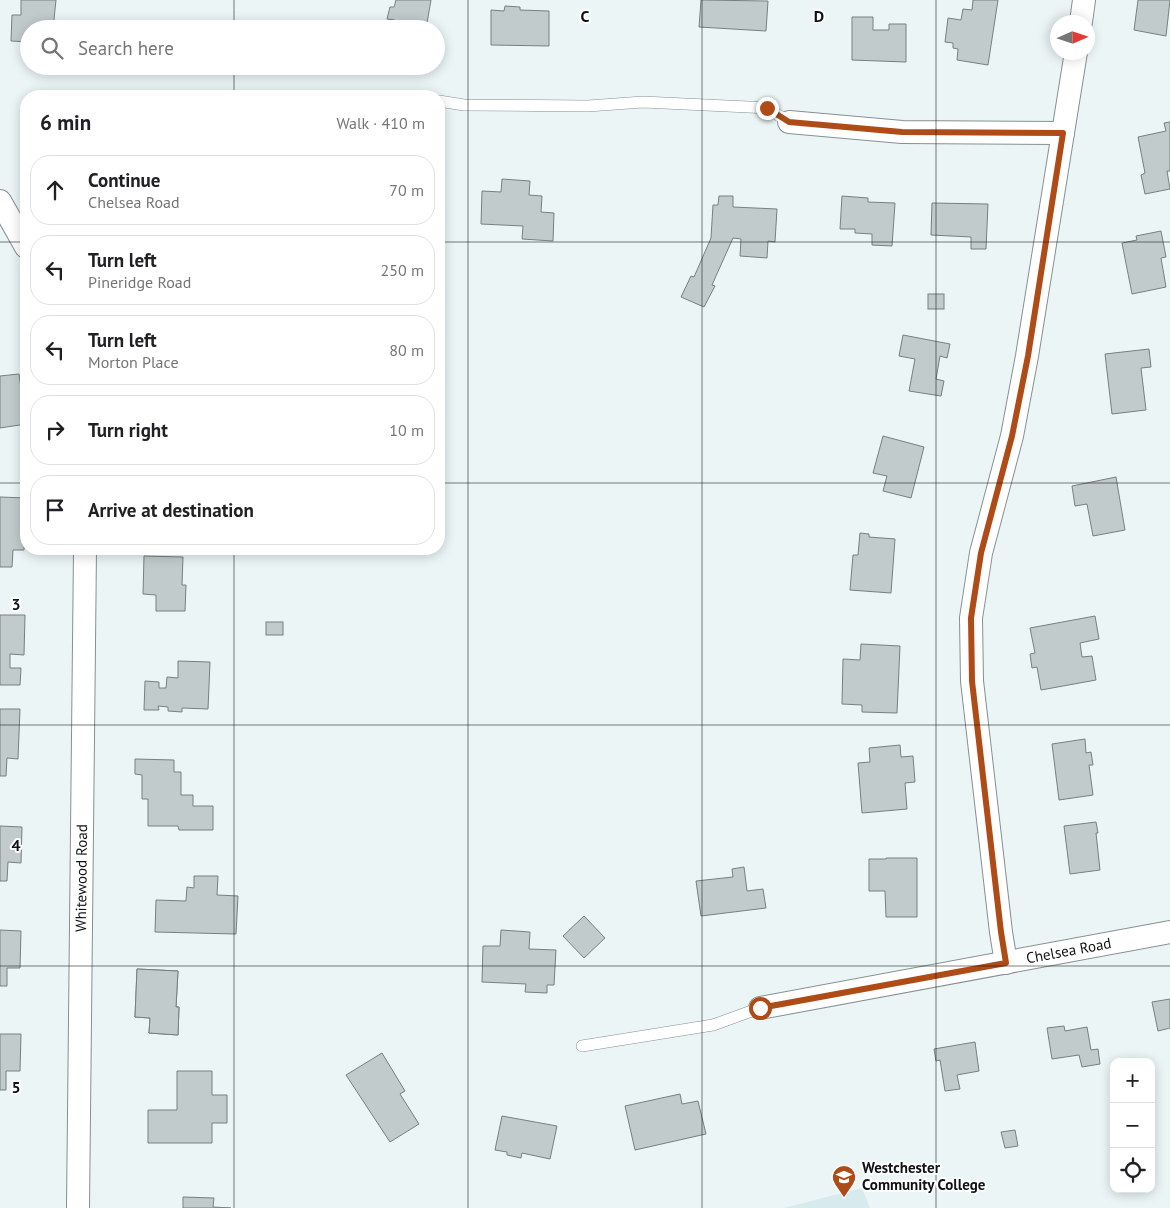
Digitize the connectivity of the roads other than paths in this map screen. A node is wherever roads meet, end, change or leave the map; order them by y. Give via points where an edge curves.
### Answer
1 (1084, 0) edge
2 (1081, 15) edge
3 (1075, 60) edge
4 (445, 102) edge
5 (789, 122) joint
6 (1063, 133) junction
7 (0, 201) edge
8 (20, 236) edge
9 (85, 555) edge
10 (1170, 932) edge
11 (1006, 963) junction
12 (760, 1008) joint
13 (582, 1046) dead end
14 (78, 1208) edge

1 - 2 street
3 - 6 street
4 - 5 lane via 464,105 588,106 643,102 767,108
5 - 6 street via 902,132
6 - 11 street via 1028,356 1012,436 981,553 971,618 972,681
7 - 8 street
9 - 14 street, Whitewood Road
10 - 11 street, Chelsea Road
11 - 12 street, Chelsea Road
12 - 13 lane via 712,1025

